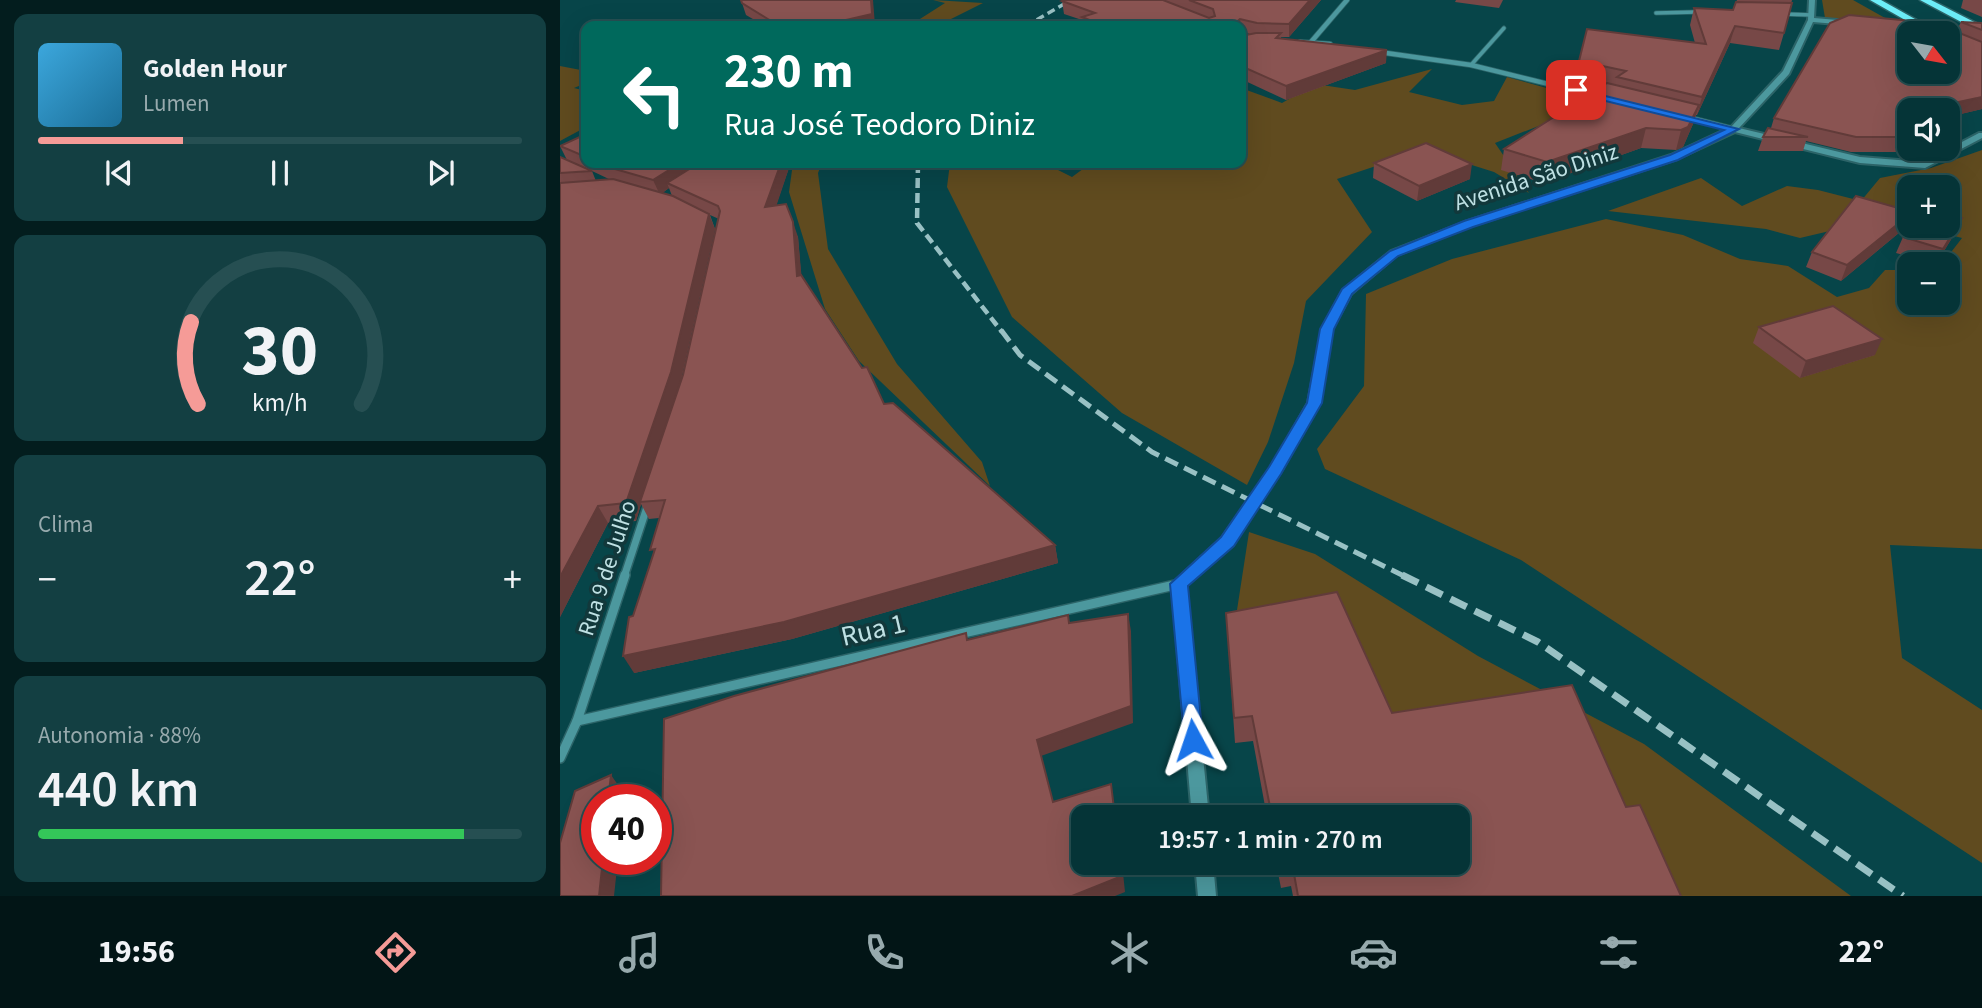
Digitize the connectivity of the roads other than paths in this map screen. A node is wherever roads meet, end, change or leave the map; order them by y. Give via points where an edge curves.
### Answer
1 (1347, 0) edge
2 (1812, 0) edge
3 (1874, 0) edge
4 (1924, 0) edge
5 (1703, 12) edge
6 (1656, 13) dead end
7 (1775, 14) edge
8 (1812, 18) junction
9 (1912, 21) edge
10 (1862, 24) edge
11 (1504, 28) dead end
12 (1982, 30) edge
13 (1297, 41) edge
14 (1311, 42) junction
15 (1338, 46) edge
16 (1378, 51) edge
17 (1471, 65) junction
18 (1602, 97) edge
19 (1681, 116) edge
20 (1734, 129) junction
21 (1982, 135) edge
22 (650, 496) edge
23 (1179, 584) junction
24 (577, 721) junction
25 (560, 758) edge
26 (1199, 805) edge
27 (1205, 875) edge
28 (1207, 896) edge

1 - 14 street
2 - 8 street, Avenida São Diniz
3 - 9 main road
4 - 12 main road
5 - 6 lane
7 - 8 lane
8 - 10 street
8 - 20 street, Avenida São Diniz via 1786,72
11 - 17 lane
13 - 14 street
14 - 15 street
16 - 17 street
17 - 18 street
19 - 20 street
20 - 21 street via 1860,160 1925,165
20 - 23 street, Avenida São Diniz via 1674,157 1394,253 1347,292 1327,329 1314,403 1276,470 1227,541
22 - 24 street, Rua 9 de Julho
23 - 24 street, Rua 1
23 - 26 street
24 - 25 street, Rua 9 de Julho
27 - 28 street

